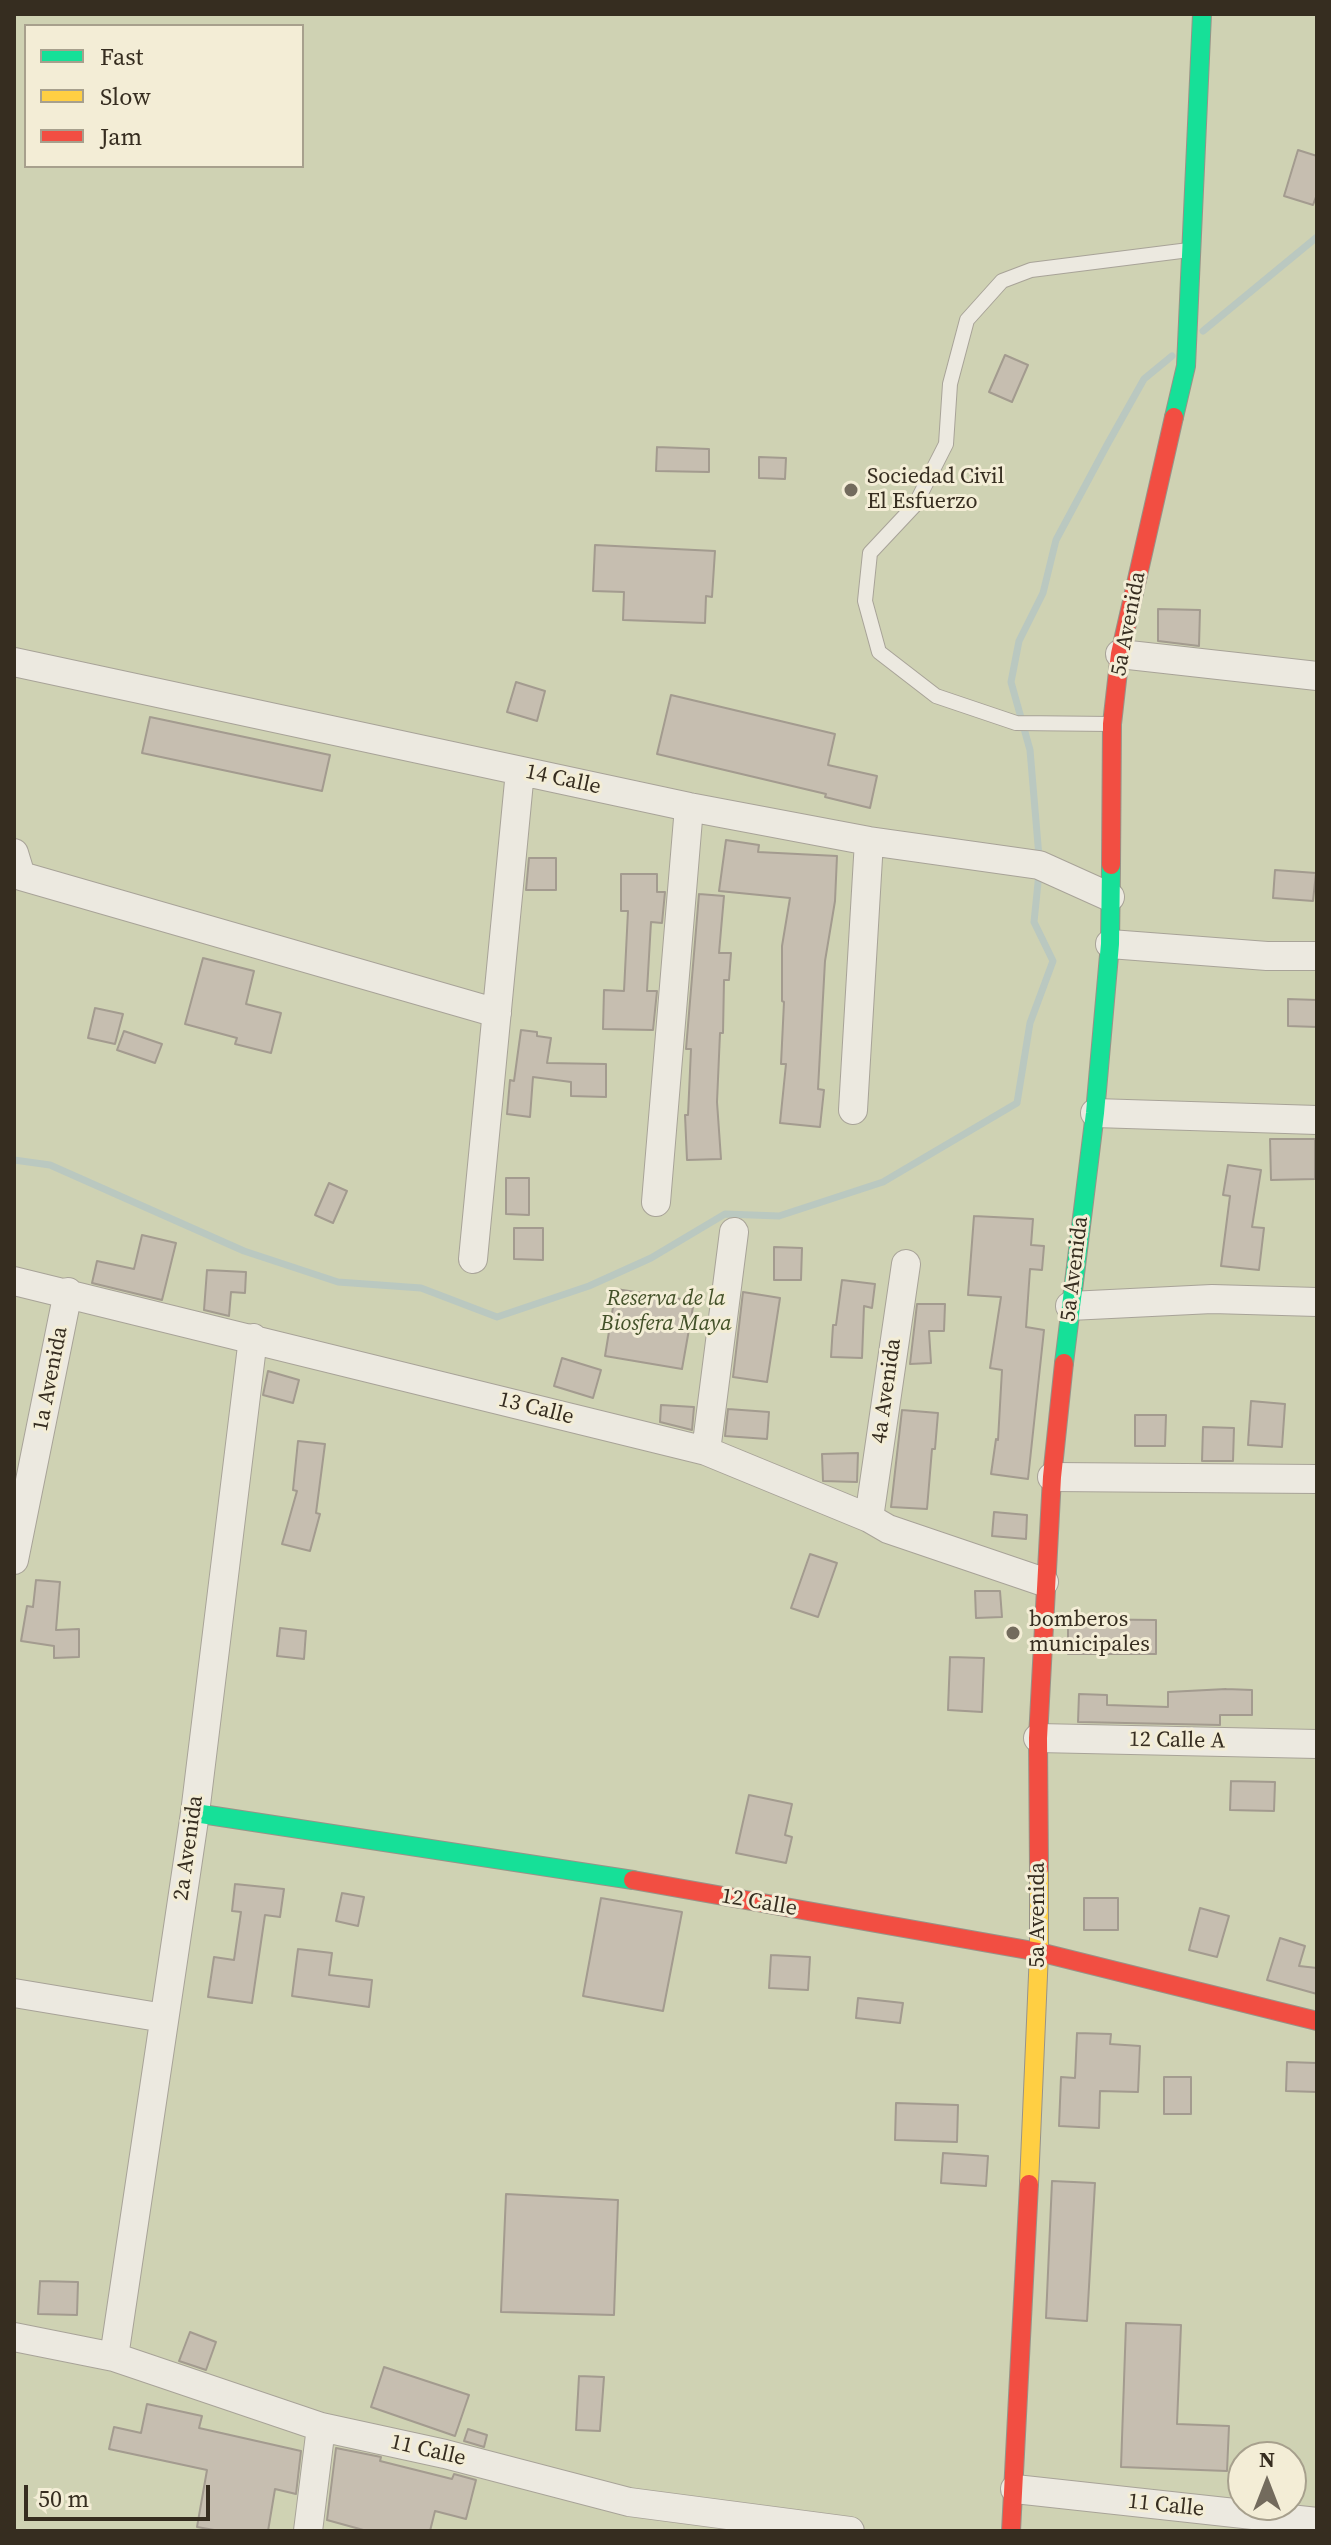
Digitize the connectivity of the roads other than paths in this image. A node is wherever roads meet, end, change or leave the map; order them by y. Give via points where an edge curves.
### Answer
1 (1202, 14) edge
2 (1193, 249) junction
3 (1120, 654) junction
4 (14, 662) edge
5 (1317, 676) edge
6 (1112, 724) junction
7 (520, 771) junction
8 (689, 807) junction
9 (869, 841) junction
10 (14, 853) edge
11 (1110, 897) junction
12 (1110, 944) junction
13 (1317, 956) edge
14 (497, 1013) junction
15 (853, 1110) dead end
16 (1095, 1113) junction
17 (1317, 1120) edge
18 (656, 1202) dead end
19 (734, 1232) dead end
20 (473, 1259) dead end
21 (906, 1264) dead end
22 (14, 1281) edge
23 (68, 1292) junction
24 (1317, 1302) edge
25 (1070, 1306) junction
26 (253, 1338) junction
27 (706, 1451) junction
28 (1052, 1477) junction
29 (1317, 1479) edge
30 (869, 1518) junction
31 (14, 1560) edge
32 (1044, 1582) junction
33 (1038, 1738) junction
34 (1317, 1744) edge
35 (195, 1813) junction
36 (1039, 1952) junction
37 (14, 1993) edge
38 (164, 2018) junction
39 (1317, 2021) edge
40 (14, 2337) edge
41 (114, 2357) junction
42 (321, 2427) junction
43 (1015, 2489) junction
44 (1317, 2522) edge
45 (308, 2531) edge
46 (850, 2531) edge
47 (1011, 2531) edge

1 - 2 street, 5a Avenida
2 - 3 street, 5a Avenida via 1186,366
2 - 6 lane via 1031,270 1002,281 967,320 950,384 946,444 915,505 870,553 865,601 879,652 936,696 1016,723
3 - 5 street
3 - 6 street, 5a Avenida
4 - 7 street, 14 Calle
6 - 11 street, 5a Avenida
7 - 8 street, 14 Calle
7 - 14 street
8 - 9 street, 14 Calle
8 - 18 street
9 - 11 street, 14 Calle via 1039,865
9 - 15 street
10 - 14 street via 21,876
11 - 12 street, 5a Avenida
12 - 13 street
12 - 16 street, 5a Avenida
14 - 20 street
16 - 17 street
16 - 25 street, 5a Avenida
19 - 27 street
21 - 30 street, 4a Avenida
22 - 23 street, 13 Calle
23 - 26 street, 13 Calle
23 - 31 street, 1a Avenida
24 - 25 street via 1212,1299
25 - 28 street, 5a Avenida
26 - 27 street, 13 Calle
26 - 35 street, 2a Avenida
27 - 30 street, 13 Calle
28 - 29 street
28 - 32 street, 5a Avenida
30 - 32 street, 13 Calle
32 - 33 street, 5a Avenida
33 - 34 street, 12 Calle A
33 - 36 street, 5a Avenida
35 - 36 street, 12 Calle via 620,1878
35 - 38 street, 2a Avenida
36 - 39 street, 12 Calle
36 - 43 street, 5a Avenida
37 - 38 street
38 - 41 street, 2a Avenida
40 - 41 street, 11 Calle
41 - 42 street, 11 Calle
42 - 45 street
42 - 46 street, 11 Calle via 629,2502
43 - 44 street, 11 Calle
43 - 47 street, 5a Avenida

